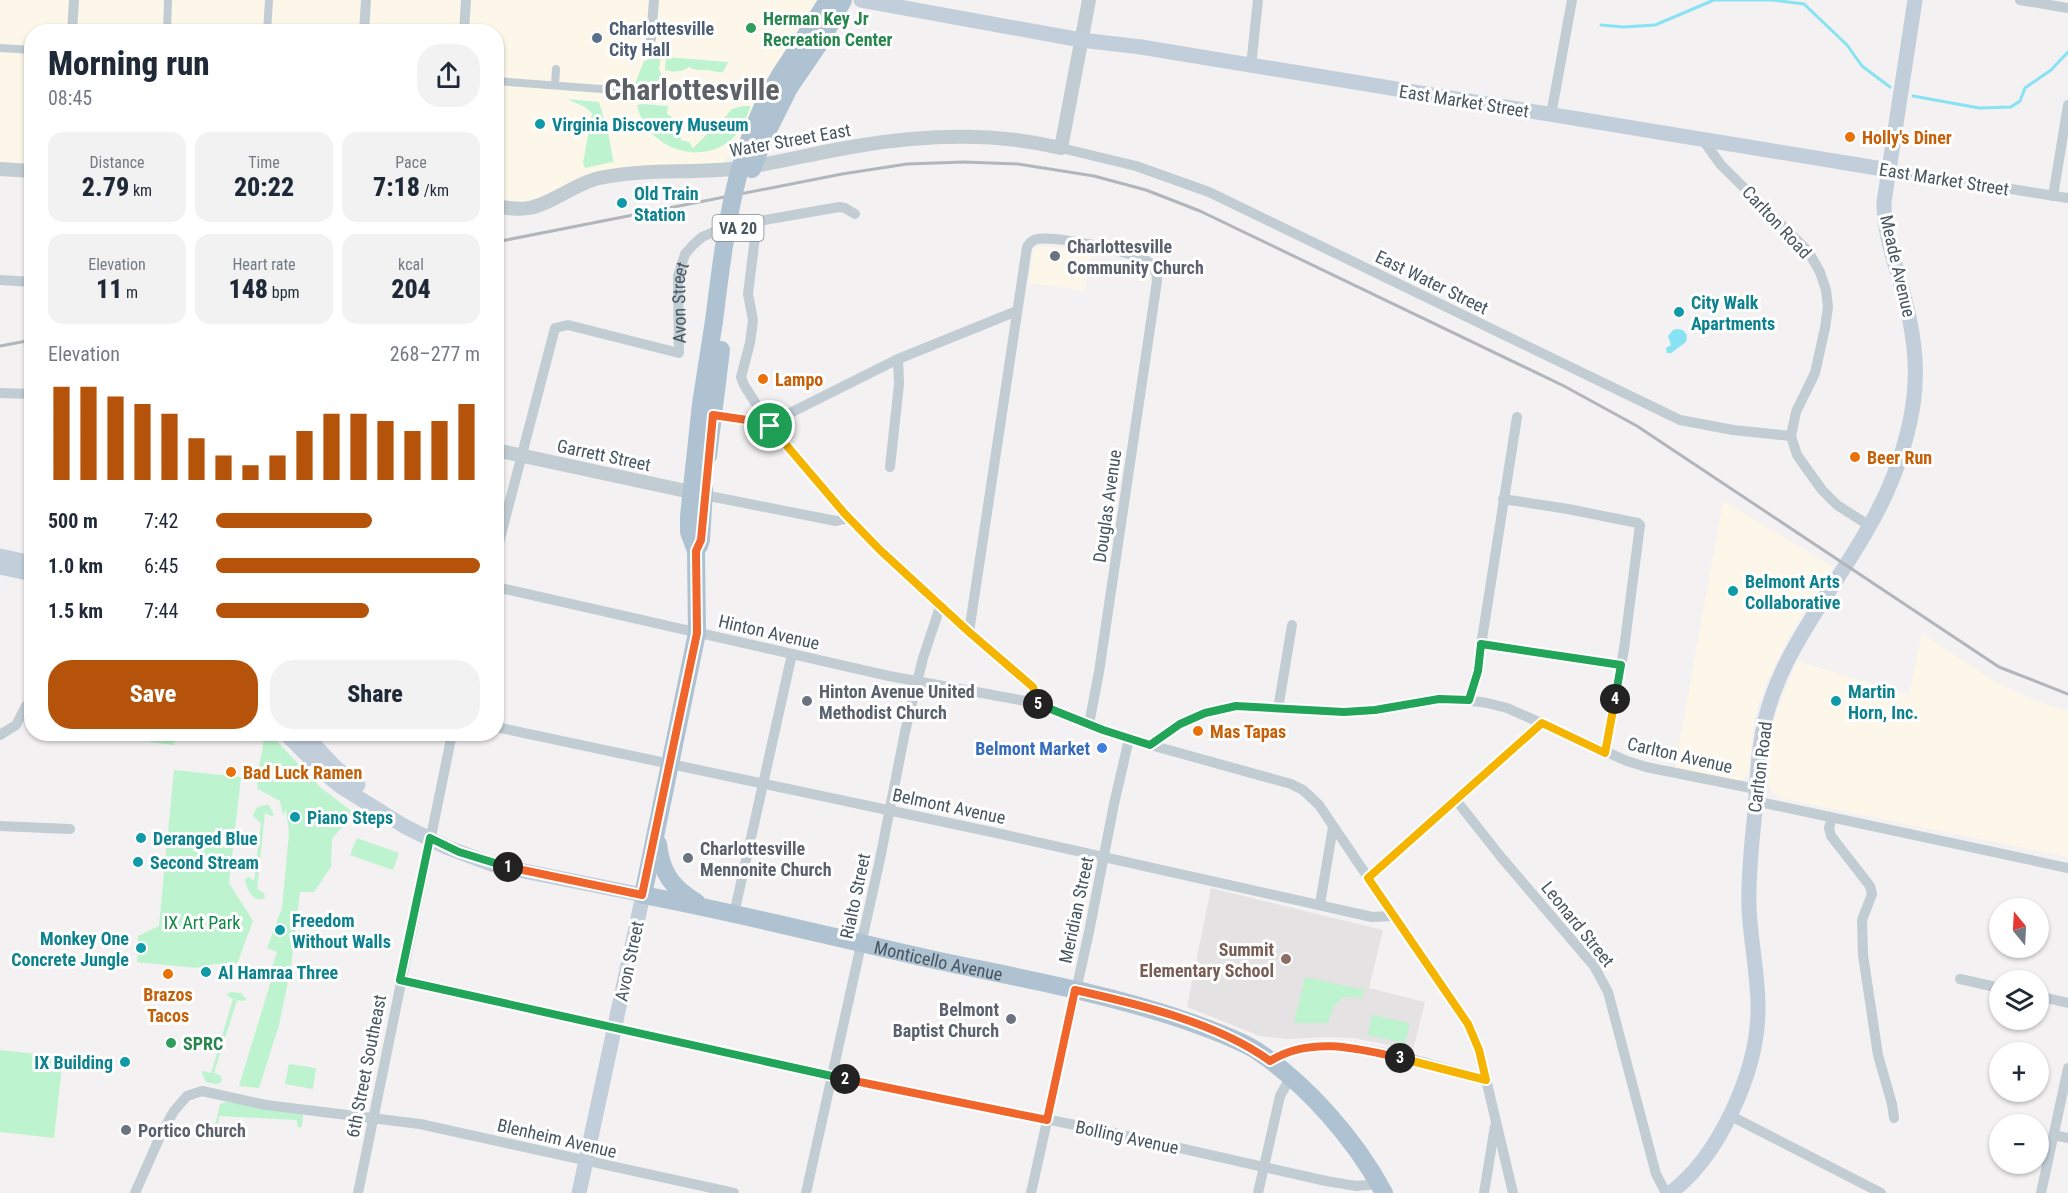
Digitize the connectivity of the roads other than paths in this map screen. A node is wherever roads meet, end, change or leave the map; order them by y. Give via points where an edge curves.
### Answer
1 (74, 0) edge
2 (168, 0) edge
3 (269, 0) edge
4 (366, 0) edge
5 (466, 0) edge
6 (654, 0) edge
7 (828, 0) edge
8 (843, 0) edge
9 (861, 0) edge
10 (1089, 0) edge
11 (1258, 0) edge
12 (1572, 0) edge
13 (1915, 0) edge
14 (2020, 0) edge
15 (2068, 8) edge
16 (72, 24) edge
17 (166, 24) edge
18 (268, 24) edge
19 (364, 24) edge
20 (464, 24) edge
21 (651, 39) dead end
22 (1081, 40) junction
23 (0, 48) edge
24 (24, 50) edge
25 (801, 57) junction
26 (1251, 66) junction
27 (556, 69) dead end
28 (504, 82) edge
29 (555, 85) junction
30 (628, 91) dead end
31 (2068, 105) edge
32 (1551, 115) junction
33 (1703, 140) junction
34 (1061, 148) junction
35 (0, 169) edge
36 (24, 170) edge
37 (1889, 170) junction
38 (2053, 196) junction
39 (2068, 198) edge
40 (504, 206) edge
41 (855, 214) dead end
42 (757, 221) junction
43 (0, 280) edge
44 (24, 282) edge
45 (1017, 312) junction
46 (898, 359) junction
47 (0, 393) edge
48 (24, 394) edge
49 (706, 414) junction
50 (1517, 417) dead end
51 (770, 426) junction
52 (1791, 436) junction
53 (504, 452) edge
54 (522, 456) junction
55 (890, 466) dead end
56 (698, 494) junction
57 (1503, 499) junction
58 (849, 518) junction
59 (504, 524) edge
60 (1870, 526) junction
61 (0, 556) edge
62 (24, 561) edge
63 (0, 567) edge
64 (24, 572) edge
65 (504, 589) edge
66 (940, 607) junction
67 (1292, 625) dead end
68 (969, 632) junction
69 (697, 633) junction
70 (1481, 644) junction
71 (792, 654) junction
72 (1621, 665) junction
73 (917, 681) junction
74 (1469, 700) junction
75 (1036, 703) junction
76 (1278, 709) junction
77 (24, 710) edge
78 (1542, 723) junction
79 (1089, 724) junction
80 (504, 729) edge
81 (0, 735) edge
82 (1129, 739) junction
83 (293, 741) edge
84 (311, 741) edge
85 (451, 741) edge
86 (1150, 745) junction
87 (1605, 753) junction
88 (670, 765) junction
89 (763, 784) junction
90 (1756, 795) junction
91 (1456, 800) junction
92 (889, 811) junction
93 (1832, 818) junction
94 (0, 825) edge
95 (1333, 827) junction
96 (657, 828) junction
97 (70, 830) dead end
98 (430, 838) junction
99 (1104, 857) junction
100 (2068, 868) edge
101 (1368, 878) junction
102 (642, 895) junction
103 (1320, 904) junction
104 (703, 906) junction
105 (734, 914) junction
106 (1394, 916) junction
107 (861, 944) junction
108 (1960, 979) dead end
109 (400, 980) junction
110 (1989, 986) edge
111 (1075, 990) junction
112 (2049, 999) edge
113 (2068, 1003) edge
114 (615, 1029) junction
115 (1270, 1061) junction
116 (2068, 1068) edge
117 (832, 1076) junction
118 (1290, 1078) junction
119 (1486, 1080) junction
120 (1729, 1115) junction
121 (372, 1117) junction
122 (1894, 1118) dead end
123 (1496, 1119) junction
124 (1047, 1120) junction
125 (2054, 1135) junction
126 (2068, 1138) edge
127 (586, 1161) junction
128 (1264, 1166) junction
129 (1381, 1189) edge
130 (135, 1193) edge
131 (358, 1193) edge
132 (579, 1193) edge
133 (734, 1193) edge
134 (806, 1193) edge
135 (1031, 1193) edge
136 (1258, 1193) edge
137 (1396, 1193) edge
138 (1484, 1193) edge
139 (1513, 1193) edge
140 (1668, 1193) edge
141 (1881, 1193) edge
142 (2041, 1193) edge

1 - 16 street
2 - 17 street
3 - 18 street
4 - 19 street
5 - 20 street
6 - 21 street
7 - 25 main road, VA 20
8 - 25 main road, VA 20 via 821,41
9 - 22 main road, East Market Street
10 - 22 street
11 - 26 street
12 - 32 street
13 - 37 main road, Meade Avenue
14 - 15 street
22 - 26 main road, East Market Street
22 - 34 street
23 - 24 street
25 - 49 main road, Avon Street / VA 20, bridge via 746,185 719,321
26 - 32 main road, East Market Street
27 - 29 street
28 - 29 street
29 - 30 street
31 - 38 street
32 - 33 main road, East Market Street
33 - 37 main road, East Market Street
33 - 52 street, Carlton Road via 1721,165 1808,251 1826,291 1827,317 1815,374 1796,412
34 - 40 street, Water Street East via 983,138 883,142 743,168 662,170 600,178 530,208
34 - 52 street, East Water Street via 1136,166 1209,192 1680,420
35 - 36 street
37 - 38 street, East Market Street
37 - 60 main road, Meade Avenue via 1884,215 1911,320 1916,364 1906,437
38 - 39 street, East Market Street
41 - 42 street, Avon Street via 839,207
42 - 51 street via 748,294 753,320 741,377
42 - 54 street, Avon Street via 713,231 684,254 677,286 679,353 568,325 555,328
43 - 44 street
45 - 46 street
45 - 68 street
45 - 79 street, Douglas Avenue via 1028,247 1039,239 1093,245 1146,260 1156,272
46 - 51 street
46 - 55 street via 899,394
47 - 48 street
49 - 51 street
49 - 56 main road, Avon Street / VA 20
50 - 57 street
51 - 58 street
52 - 60 street via 1797,455 1822,490
53 - 54 street, Garrett Street
54 - 56 street, Garrett Street
54 - 59 street
56 - 58 street via 836,521
56 - 69 main road, Avon Street / VA 20 via 701,540 696,551
57 - 70 street
57 - 72 street via 1640,525
58 - 66 street
60 - 90 main road, Carlton Road via 1812,615 1779,680 1764,722
61 - 62 main road
63 - 64 main road
65 - 69 street, Hinton Avenue
66 - 68 street
66 - 73 street, Rialto Street
67 - 76 street
68 - 75 street via 1033,687
69 - 71 street, Hinton Avenue
69 - 88 main road, Avon Street / VA 20
70 - 72 street
70 - 74 street
71 - 73 street, Hinton Avenue
71 - 89 street
72 - 87 street
73 - 75 street, Hinton Avenue
73 - 92 street, Rialto Street
74 - 76 street, Carlton Avenue via 1430,700 1344,712
74 - 78 street, Carlton Avenue via 1507,708
75 - 79 street, Hinton Avenue
76 - 86 street, Carlton Avenue via 1220,709 1180,724
77 - 81 street via 16,725
78 - 87 street, Carlton Avenue
78 - 91 street
79 - 82 street, Hinton Avenue
80 - 88 street, Belmont Avenue
82 - 86 street, Hinton Avenue
82 - 99 street, Meridian Street
83 - 98 main road, Monticello Avenue via 343,788
84 - 98 main road, Monticello Avenue via 346,777 410,819
85 - 98 street, 6th Street Southeast
86 - 95 street, Hinton Avenue via 1291,784 1311,797
87 - 90 street, Carlton Avenue
88 - 89 street, Belmont Avenue
88 - 96 main road, Avon Street / VA 20
89 - 92 street, Belmont Avenue
89 - 105 street
90 - 93 street, Carlton Avenue
90 - 120 main road, Carlton Road via 1749,895 1757,990 1756,1035 1748,1072
91 - 101 street
91 - 140 street, Leonard Street via 1602,978 1617,1021 1656,1174
92 - 99 street, Belmont Avenue
92 - 107 street, Rialto Street
93 - 100 street, Carlton Avenue
93 - 122 street via 1831,836 1872,894 1862,920 1863,955 1878,1055
94 - 97 street
95 - 101 street, Hinton Avenue
95 - 103 street
96 - 102 main road, Avon Street / VA 20
96 - 104 main road, VA 20 via 659,857 668,880
98 - 102 main road, Monticello Avenue via 494,865
98 - 109 street, 6th Street Southeast
99 - 103 street, Belmont Avenue
99 - 111 street, Meridian Street
101 - 106 street, Hinton Avenue
102 - 104 main road, Monticello Avenue / VA 20
102 - 114 main road, Avon Street
103 - 106 street, Belmont Avenue via 1372,917
104 - 105 main road, Monticello Avenue / VA 20
105 - 107 main road, Monticello Avenue / VA 20
106 - 119 street, Hinton Avenue via 1468,1024
107 - 111 main road, Monticello Avenue / VA 20
107 - 117 street, Rialto Street
108 - 110 street
109 - 114 street, Bolling Avenue
109 - 121 street, 6th Street Southeast
111 - 115 main road, Monticello Avenue / VA 20 via 1212,1030
111 - 124 street, Meridian Street
112 - 113 street
114 - 117 street, Bolling Avenue
114 - 127 main road, Avon Street
115 - 118 main road, Monticello Avenue / VA 20
115 - 119 street via 1292,1050 1339,1046
116 - 125 street
117 - 124 street, Bolling Avenue
117 - 134 street, Rialto Street
118 - 128 street via 1280,1096
118 - 129 main road, Monticello Avenue / VA 20 via 1350,1141
119 - 123 street, Hinton Avenue
120 - 140 main road, Carlton Road via 1704,1159
120 - 141 street
121 - 127 street, Blenheim Avenue
121 - 130 street, Blenheim Avenue via 266,1105 210,1091 192,1093 182,1100 162,1132
121 - 131 street, 6th Street Southeast
123 - 138 street
123 - 139 street, Hinton Avenue
124 - 128 street, Bolling Avenue
124 - 135 street, Meridian Street
125 - 126 street
125 - 142 street
127 - 132 main road, Avon Street
127 - 133 street, Blenheim Avenue
128 - 129 street, Bolling Avenue
128 - 136 street
129 - 137 main road, Bolling Avenue

